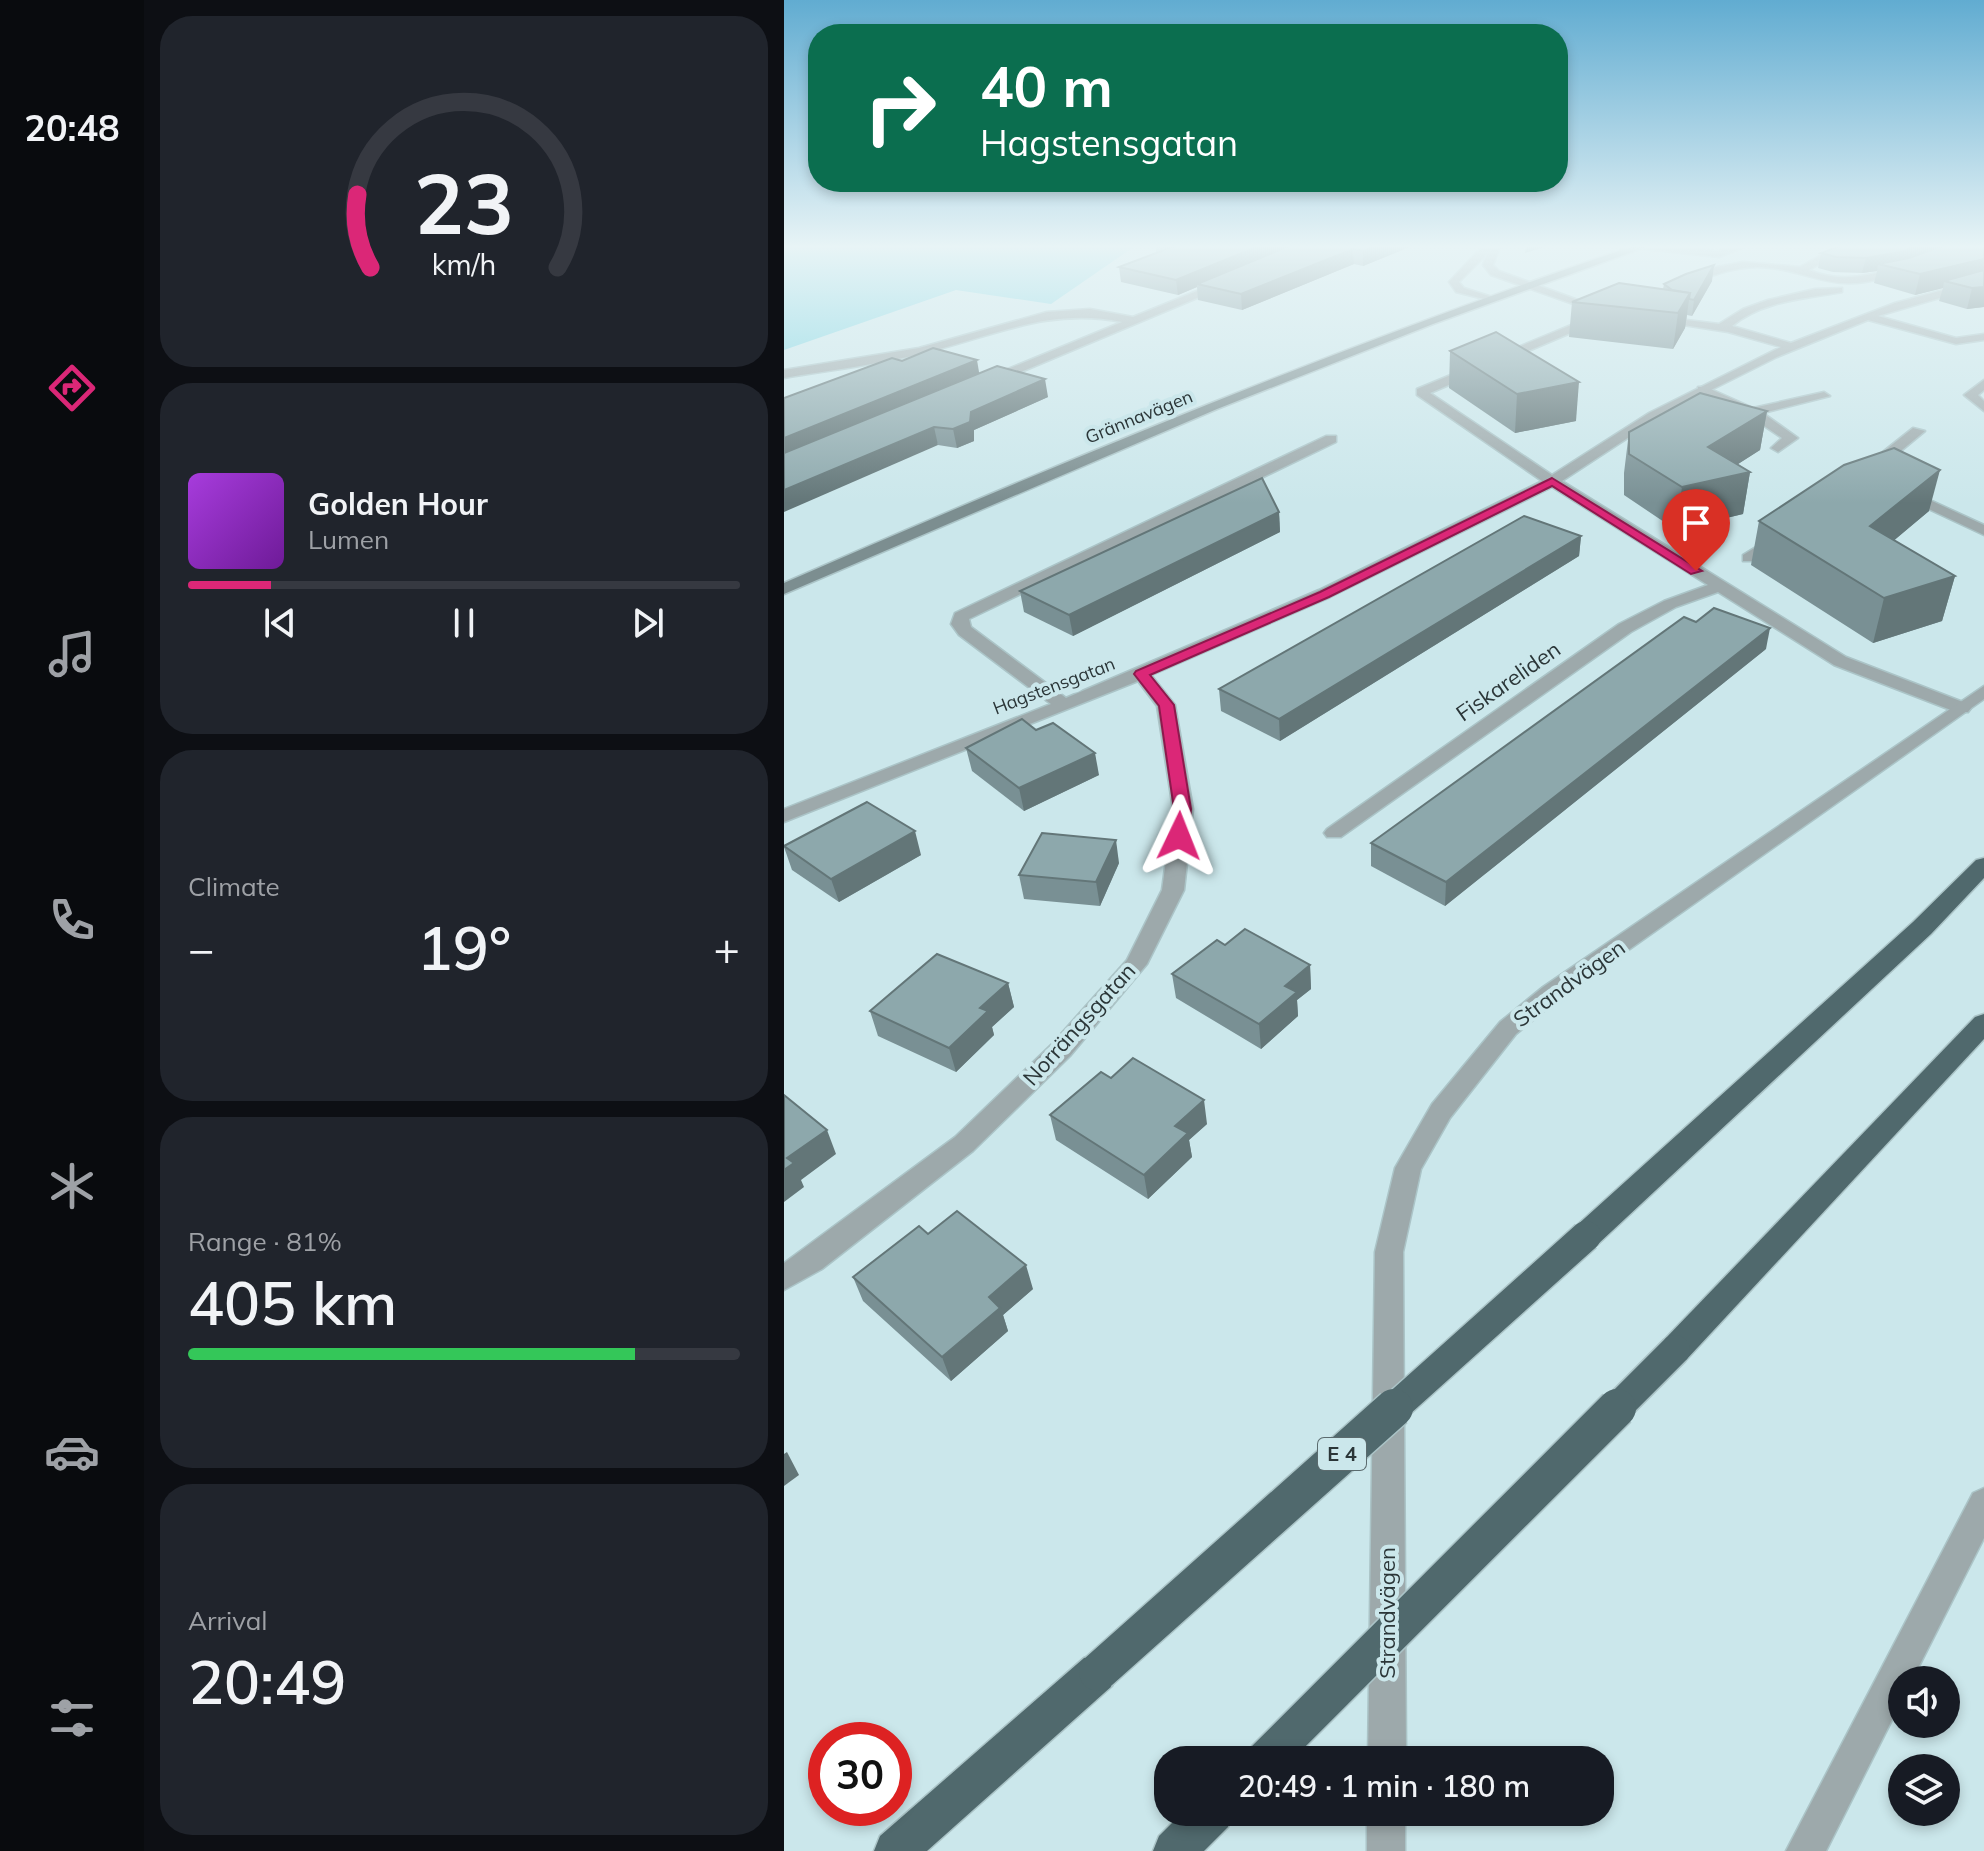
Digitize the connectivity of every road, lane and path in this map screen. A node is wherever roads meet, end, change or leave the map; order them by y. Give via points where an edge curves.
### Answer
1 (992, 330) edge
2 (1112, 330) edge
3 (1407, 330) edge
4 (1562, 330) edge
5 (1734, 330) edge
6 (1833, 330) edge
7 (1918, 330) edge
8 (1984, 337) edge
9 (1794, 347) junction
10 (784, 374) edge
11 (1984, 384) edge
12 (974, 388) edge
13 (1702, 390) junction
14 (1824, 396) dead end
15 (1984, 407) edge
16 (1752, 412) junction
17 (1918, 431) dead end
18 (1331, 439) dead end
19 (1778, 448) dead end
20 (1552, 481) junction
21 (1794, 526) edge
22 (1984, 531) edge
23 (1748, 558) dead end
24 (1720, 586) junction
25 (784, 589) edge
26 (1141, 674) junction
27 (1984, 691) edge
28 (1063, 704) junction
29 (1962, 708) junction
30 (784, 816) edge
31 (1334, 833) dead end
32 (1984, 865) edge
33 (1984, 1023) edge
34 (784, 1278) edge
35 (1984, 1504) edge
36 (1279, 1746) edge
37 (1387, 1746) edge
38 (1386, 1826) edge
39 (895, 1851) edge
40 (1386, 1851) edge
41 (1805, 1851) edge

1 - 10 street via 908,354
2 - 12 street
3 - 25 main road, Grännavägen via 991,497
4 - 20 street via 1421,392
5 - 9 street
6 - 9 street, Hagstensgatan
7 - 8 street via 1956,341
9 - 13 street, Hagstensgatan
11 - 15 street via 1970,395
13 - 16 street
13 - 20 street, Hagstensgatan
14 - 16 street
16 - 19 street via 1791,438
17 - 22 street via 1867,472
18 - 28 street via 961,616 965,631
20 - 24 street
20 - 26 street, Hagstensgatan via 1324,595
21 - 23 street
24 - 29 street via 1840,661
24 - 31 street, Fiskareliden via 1625,628
26 - 28 street, Hagstensgatan
26 - 34 street, Norrängsgatan via 1166,705 1183,809 1173,890 1136,964 1061,1050 964,1144
27 - 29 street, Strandvägen
28 - 30 street, Hagstensgatan
29 - 37 street, Strandvägen via 1508,1028 1441,1111 1408,1168 1389,1252
32 - 39 highway, E 4, bridge via 1586,1236
33 - 36 highway, bridge via 1675,1350
35 - 41 street
38 - 40 street

